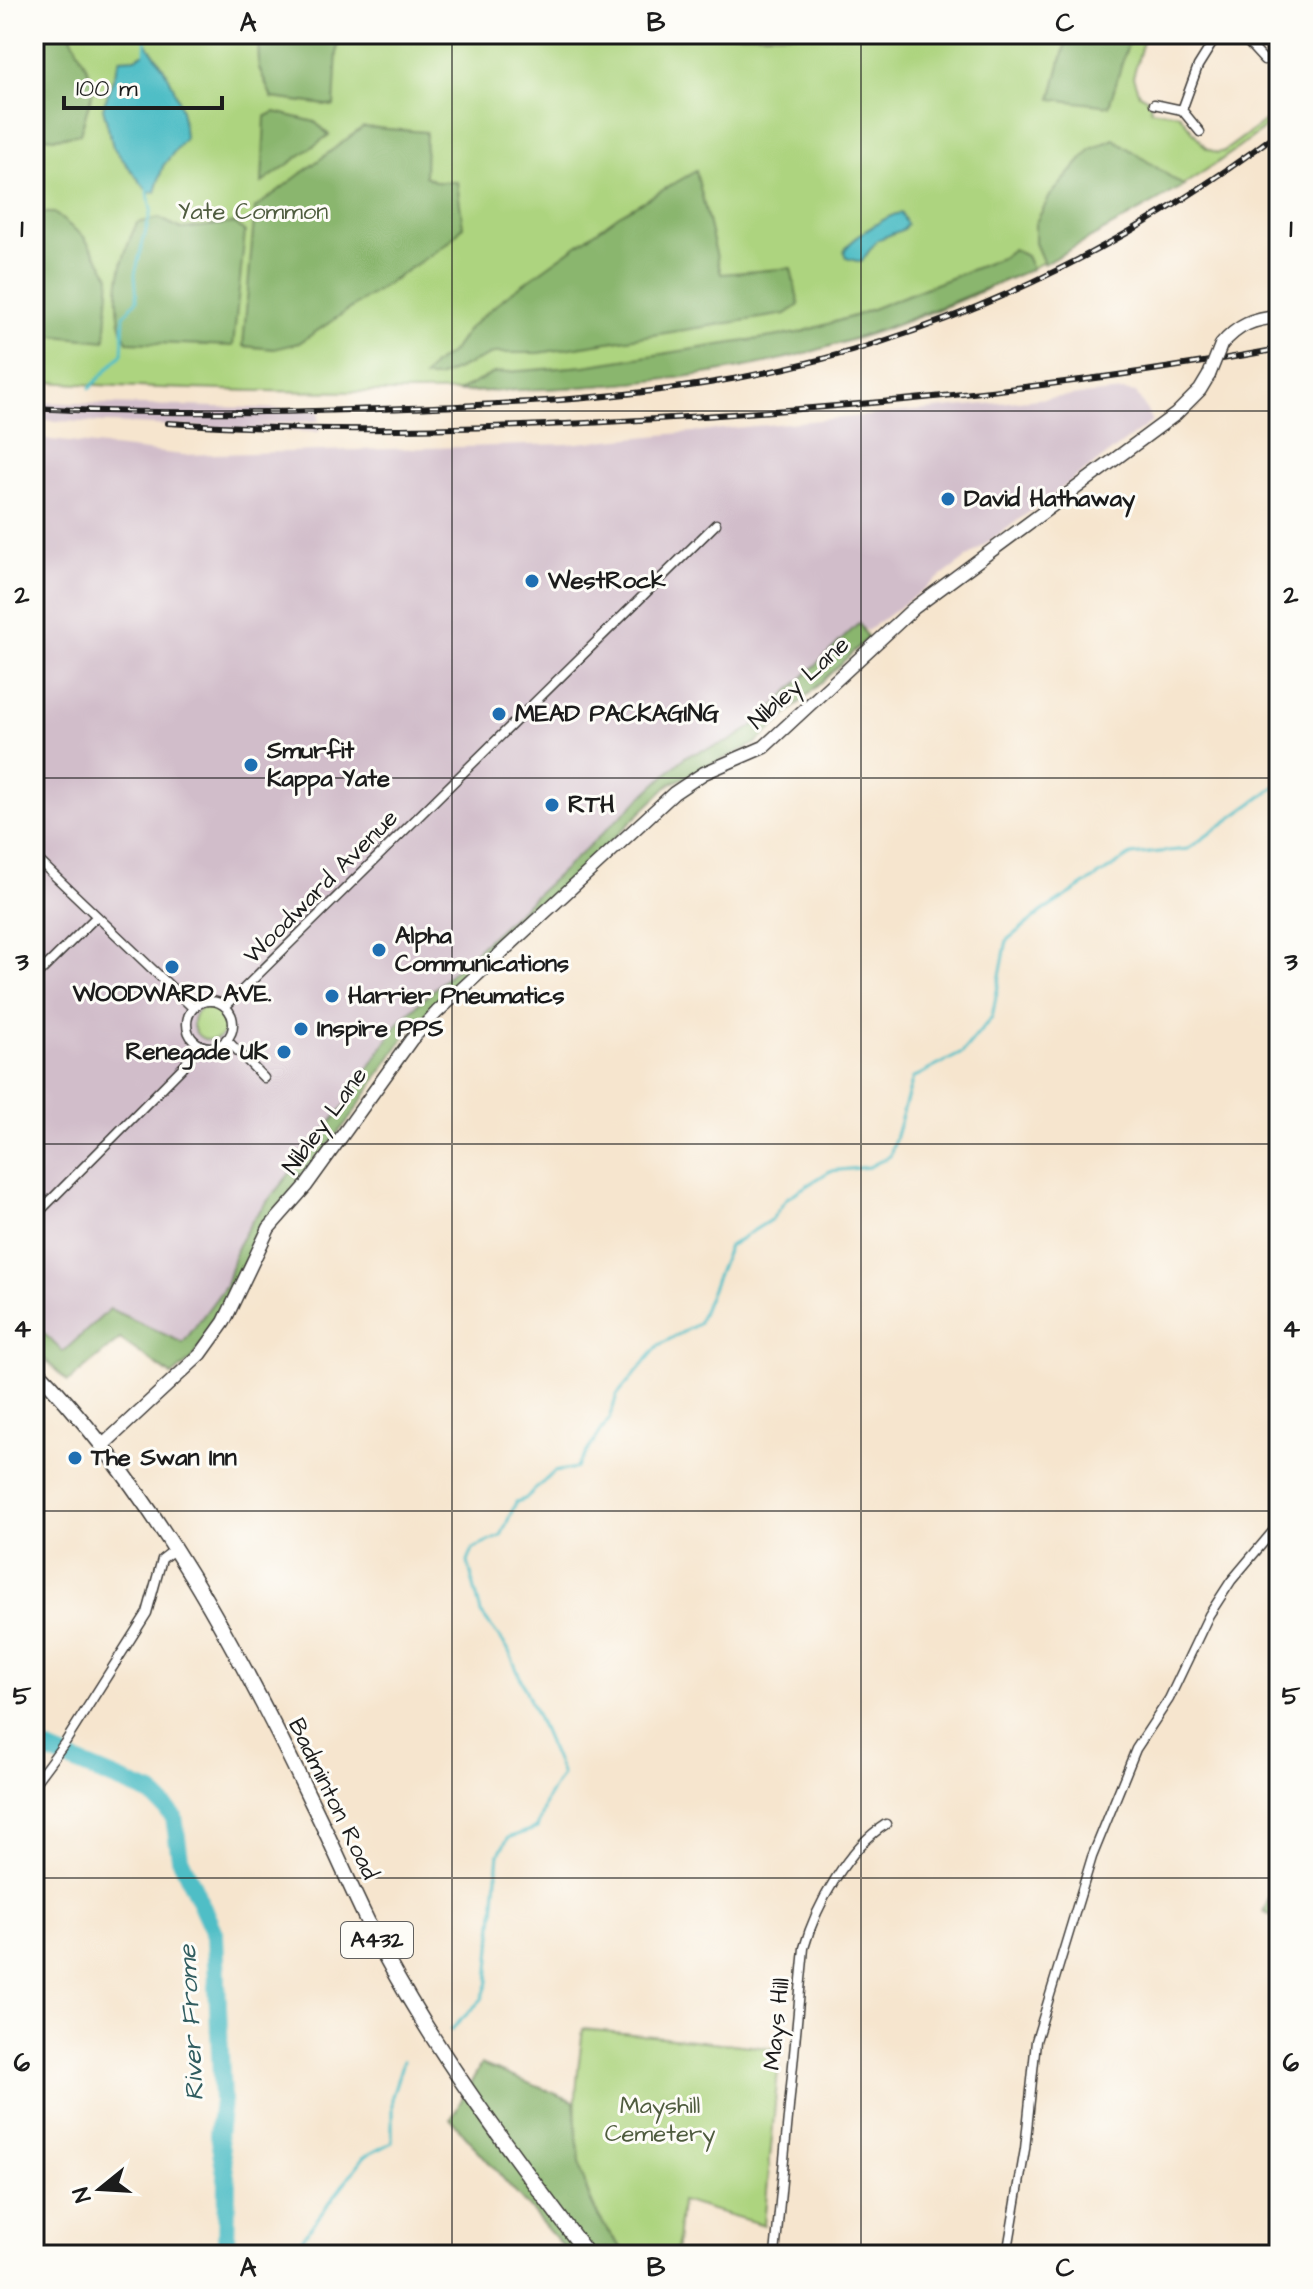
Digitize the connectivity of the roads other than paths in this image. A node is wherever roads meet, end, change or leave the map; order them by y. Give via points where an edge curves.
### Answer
1 (1240, 34) edge
2 (1212, 36) edge
3 (1264, 60) dead end
4 (1154, 104) dead end
5 (1182, 110) junction
6 (1200, 132) dead end
7 (1279, 317) edge
8 (716, 524) dead end
9 (34, 856) edge
10 (97, 916) junction
11 (34, 978) edge
12 (225, 1007) junction
13 (193, 1008) junction
14 (226, 1039) junction
15 (199, 1044) junction
16 (264, 1078) dead end
17 (34, 1217) edge
18 (34, 1367) edge
19 (102, 1446) junction
20 (1279, 1524) edge
21 (175, 1549) junction
22 (34, 1784) edge
23 (886, 1824) dead end
24 (588, 2255) edge
25 (775, 2255) edge
26 (1007, 2255) edge

1 - 3 street
2 - 5 street
4 - 5 street
5 - 6 street
7 - 19 street, Nibley Lane, bridge via 1235,328 1200,390 1176,414 914,608 764,747 704,773 674,793 437,1012 269,1228 224,1322 201,1354
8 - 12 street, Woodward Avenue
9 - 10 street
10 - 11 street
10 - 13 street
12 - 13 street via 205,1001
12 - 14 street via 232,1019
13 - 15 street via 188,1031
14 - 15 street via 210,1047
14 - 16 street
15 - 17 street via 184,1066
18 - 19 main road, Badminton Road / A432
19 - 21 main road, Badminton Road / A432
20 - 26 street via 1209,1615 1169,1699 1136,1749 1092,1857 1036,2041
21 - 22 street via 162,1559 147,1613
21 - 24 main road, Badminton Road / A432 via 311,1800 384,1955 469,2097
23 - 25 street, Mays Hill via 872,1833 842,1873 811,1925 804,1948

